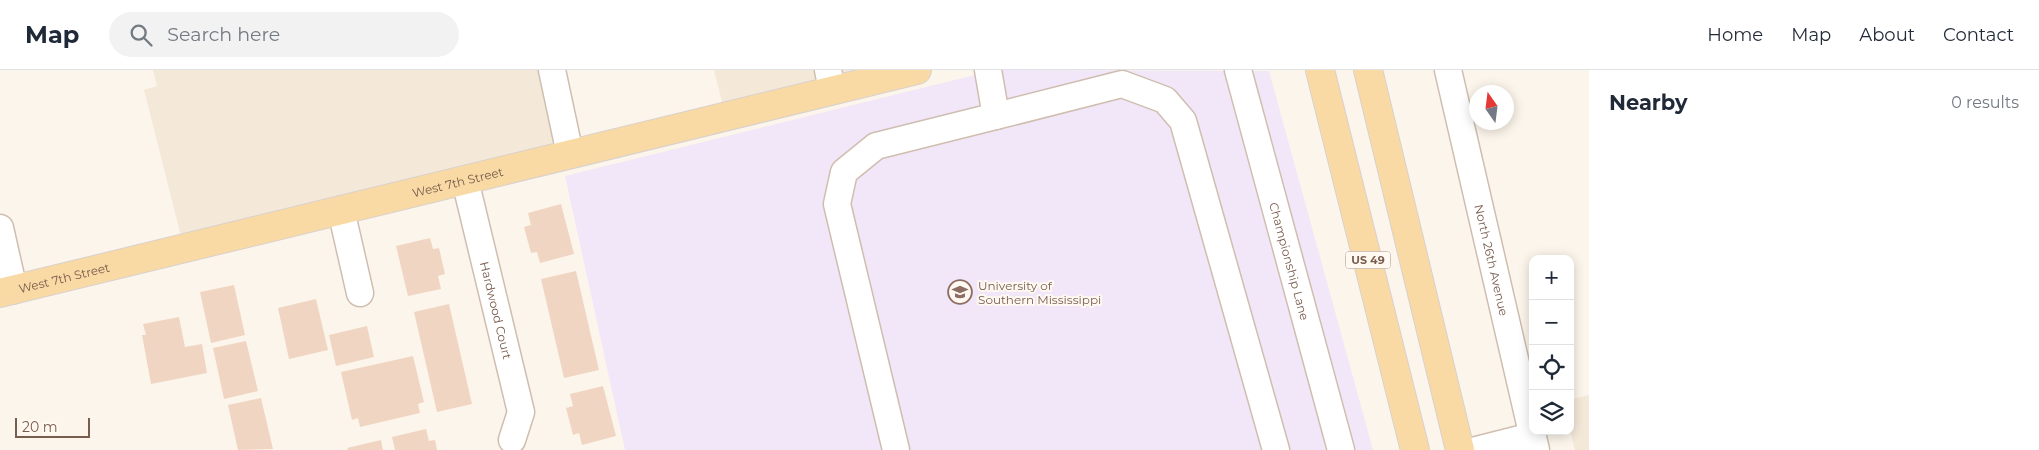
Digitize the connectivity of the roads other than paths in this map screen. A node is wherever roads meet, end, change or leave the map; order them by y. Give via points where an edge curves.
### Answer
1 (552, 70) edge
2 (917, 70) edge
3 (988, 70) edge
4 (1238, 70) edge
5 (1320, 70) edge
6 (1368, 70) edge
7 (1448, 70) edge
8 (830, 80) edge
9 (996, 116) junction
10 (570, 154) junction
11 (465, 180) junction
12 (340, 210) junction
13 (0, 228) edge
14 (7, 291) edge
15 (360, 293) dead end
16 (512, 440) dead end
17 (1534, 443) edge
18 (896, 450) edge
19 (1276, 450) edge
20 (1341, 450) edge
21 (1415, 450) edge
22 (1460, 450) edge
23 (1476, 450) edge

1 - 10 street
2 - 8 main road, West 7th Street
3 - 9 street
4 - 20 street, Championship Lane
5 - 21 main road, US 49
6 - 22 main road
7 - 17 street, North 26th Avenue
8 - 10 main road, West 7th Street
9 - 18 street via 876,146 844,172 837,204
9 - 19 street via 1122,84 1165,100 1183,121
10 - 11 main road, West 7th Street
11 - 12 main road, West 7th Street
11 - 16 street, Hardwood Court via 521,412
12 - 14 main road, West 7th Street
12 - 15 street
13 - 14 street
17 - 23 street

